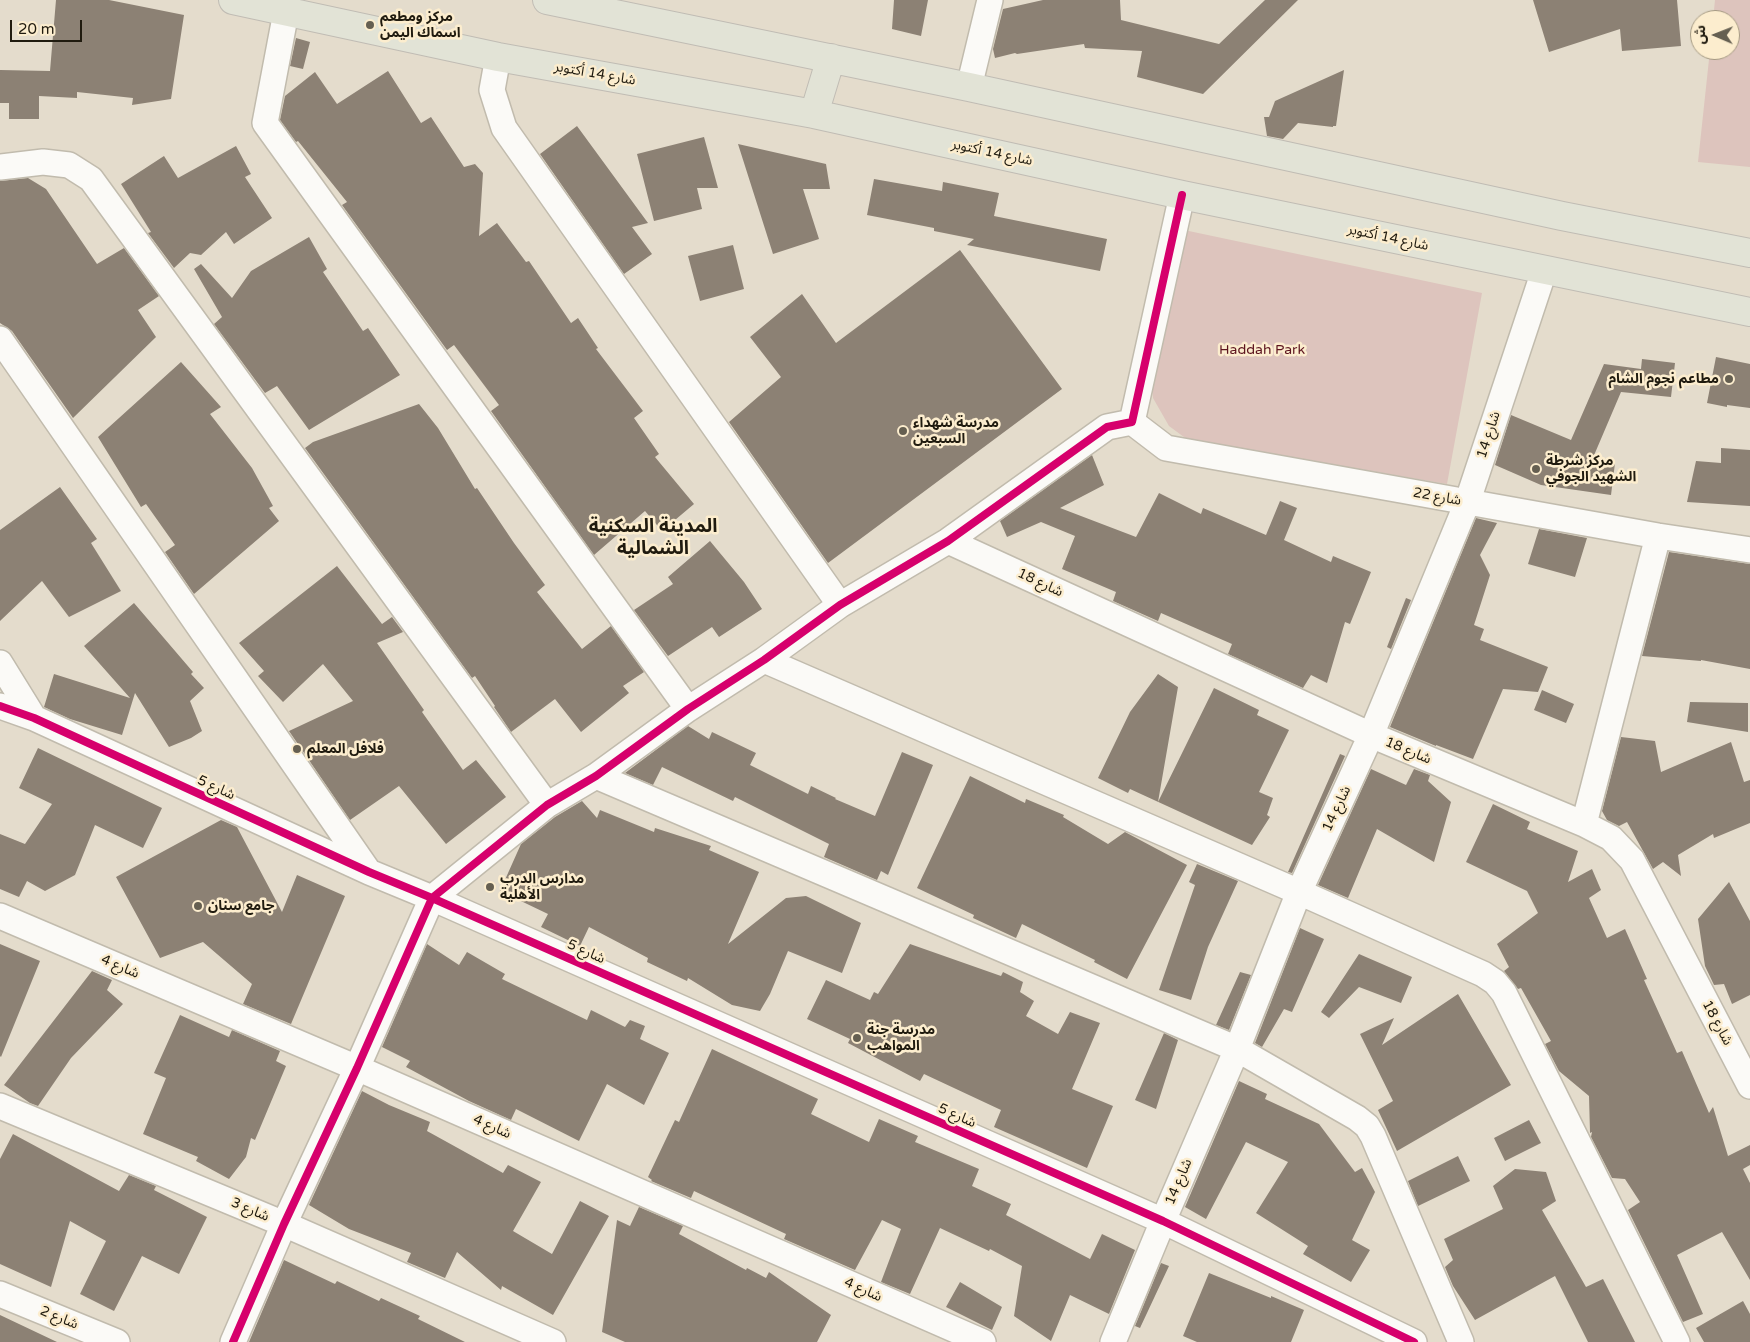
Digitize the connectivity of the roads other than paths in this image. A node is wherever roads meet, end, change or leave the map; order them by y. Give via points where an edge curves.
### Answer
1 (233, 0) edge
2 (547, 0) edge
3 (990, 0) edge
4 (286, 12) junction
5 (498, 57) junction
6 (831, 58) junction
7 (969, 86) junction
8 (814, 114) junction
9 (0, 167) edge
10 (1182, 195) junction
11 (1750, 253) edge
12 (1544, 271) junction
13 (1750, 312) edge
14 (0, 339) edge
15 (1132, 422) junction
16 (1467, 503) junction
17 (1658, 536) junction
18 (948, 541) junction
19 (1750, 550) edge
20 (840, 605) junction
21 (764, 660) junction
22 (0, 663) edge
23 (0, 706) edge
24 (688, 709) junction
25 (34, 718) junction
26 (1371, 735) junction
27 (596, 776) junction
28 (547, 805) junction
29 (1584, 824) junction
30 (369, 872) junction
31 (1298, 892) junction
32 (432, 898) junction
33 (0, 916) edge
34 (1238, 1048) junction
35 (357, 1068) junction
36 (1750, 1086) edge
37 (0, 1106) edge
38 (1162, 1221) junction
39 (284, 1224) junction
40 (0, 1294) edge
41 (117, 1342) edge
42 (233, 1342) edge
43 (553, 1342) edge
44 (983, 1342) edge
45 (1113, 1342) edge
46 (1414, 1342) edge
47 (1461, 1342) edge
48 (1677, 1342) edge

1 - 4 main road, شارع 14 أكتوبر
2 - 6 main road
3 - 7 street
4 - 5 main road, شارع 14 أكتوبر
4 - 24 street via 265,123
5 - 8 main road, شارع 14 أكتوبر
5 - 20 street via 492,90 504,128
6 - 7 main road
6 - 8 main road
7 - 11 main road via 1562,216
8 - 10 main road, شارع 14 أكتوبر
9 - 28 street via 43,162 69,165 91,179
10 - 12 main road, شارع 14 أكتوبر
10 - 15 street
12 - 13 main road, شارع 14 أكتوبر
12 - 16 street, شارع 14
14 - 30 street
15 - 16 street, شارع 22 via 1166,448
15 - 18 street via 1107,427
16 - 17 street, شارع 22
16 - 26 street, شارع 14
17 - 19 street, شارع 22
17 - 29 street
18 - 20 street
18 - 26 street, شارع 18
20 - 21 street
21 - 24 street
21 - 31 street
22 - 25 street
23 - 25 street, شارع 5
24 - 27 street
25 - 30 street, شارع 5
26 - 29 street, شارع 18
26 - 31 street, شارع 14
27 - 28 street
27 - 34 street
28 - 32 street
29 - 36 street, شارع 18 via 1611,838 1632,860
30 - 32 street, شارع 5
31 - 34 street, شارع 14
31 - 48 street via 1496,982
32 - 35 street
32 - 38 street, شارع 5
33 - 35 street, شارع 4
34 - 38 street, شارع 14
34 - 47 street via 1367,1126
35 - 39 street
35 - 44 street, شارع 4
37 - 39 street, شارع 3
38 - 45 street, شارع 14
38 - 46 street, شارع 5
39 - 42 street
39 - 43 street, شارع 3
40 - 41 street, شارع 2

